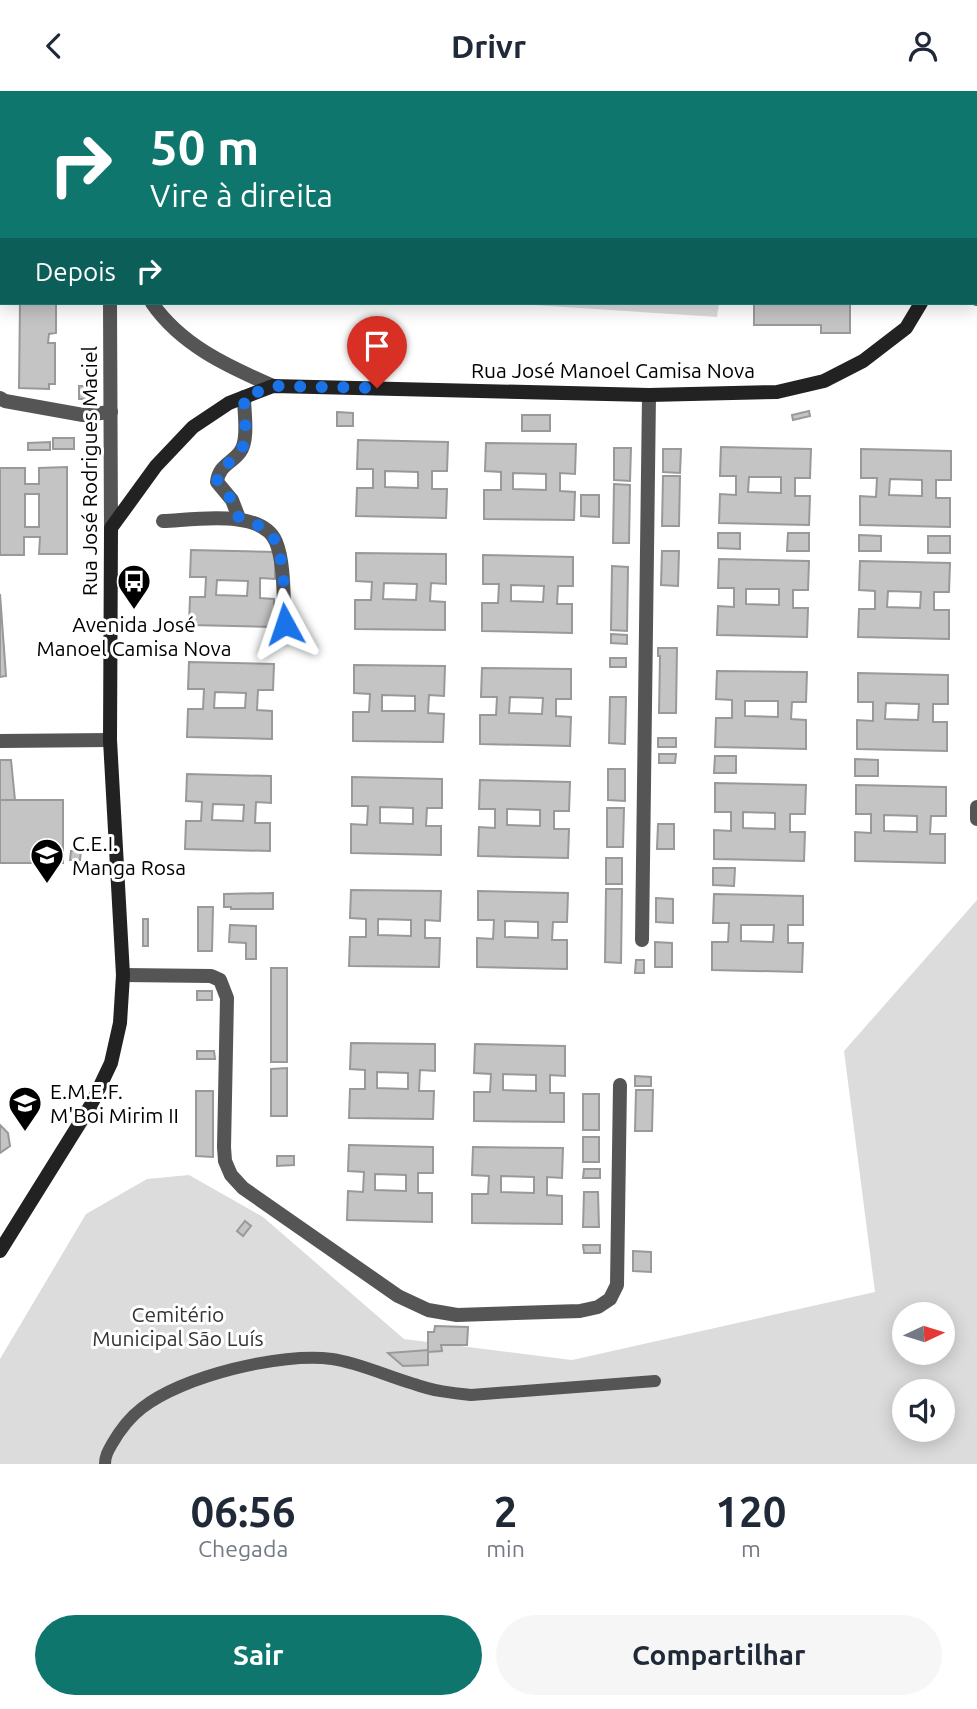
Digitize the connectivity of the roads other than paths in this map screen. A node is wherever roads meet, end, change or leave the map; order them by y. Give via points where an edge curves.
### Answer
1 (110, 305) edge
2 (153, 305) edge
3 (920, 305) edge
4 (273, 386) junction
5 (649, 395) junction
6 (244, 397) junction
7 (0, 398) edge
8 (111, 412) junction
9 (239, 518) junction
10 (163, 521) dead end
11 (111, 528) junction
12 (285, 624) dead end
13 (110, 740) junction
14 (0, 741) edge
15 (977, 807) edge
16 (977, 819) edge
17 (642, 940) dead end
18 (123, 975) junction
19 (620, 1085) dead end
20 (0, 1251) edge
21 (655, 1381) dead end
22 (105, 1464) edge

1 - 8 street, Rua José Rodrigues Maciel
2 - 4 street, Rua José Manoel Camisa Nova via 192,345
3 - 5 street, Rua José Manoel Camisa Nova via 906,328 863,361 824,381 777,392
4 - 5 street, Rua José Manoel Camisa Nova
4 - 6 street, Rua José Manoel Camisa Nova
5 - 17 street
6 - 9 street via 240,452 218,473 217,482
6 - 11 street, Rua José Manoel Camisa Nova via 192,427 156,466
7 - 8 street via 83,415
8 - 11 street, Rua José Rodrigues Maciel
9 - 10 street
9 - 12 street via 267,530 276,541
11 - 13 street, Rua José Rodrigues Maciel
13 - 14 street
13 - 18 street, Rua José Rodrigues Maciel
15 - 16 street
18 - 19 street via 211,976 220,980 227,998 224,1147 231,1175 313,1239 398,1296 428,1310 457,1315 580,1311 610,1299 617,1285 619,1255
18 - 20 street, Rua José Rodrigues Maciel via 121,1023 111,1063 92,1105
21 - 22 lane via 471,1395 444,1393 331,1359 250,1364 177,1388 143,1407 120,1429

